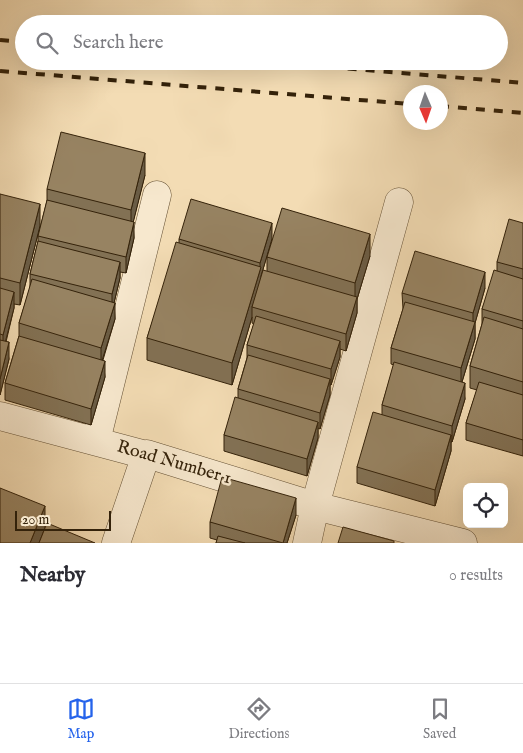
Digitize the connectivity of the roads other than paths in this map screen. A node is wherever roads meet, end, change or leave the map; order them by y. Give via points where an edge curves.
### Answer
1 (157, 195) dead end
2 (399, 202) dead end
3 (0, 417) edge
4 (96, 441) junction
5 (146, 455) junction
6 (315, 506) junction
7 (116, 543) edge
8 (307, 543) edge
9 (463, 543) edge

1 - 4 street
2 - 6 street
3 - 4 street, Road Number 1
4 - 5 street, Road Number 1
5 - 6 street, Road Number 1
5 - 7 street
6 - 8 street
6 - 9 street, Road Number 1

